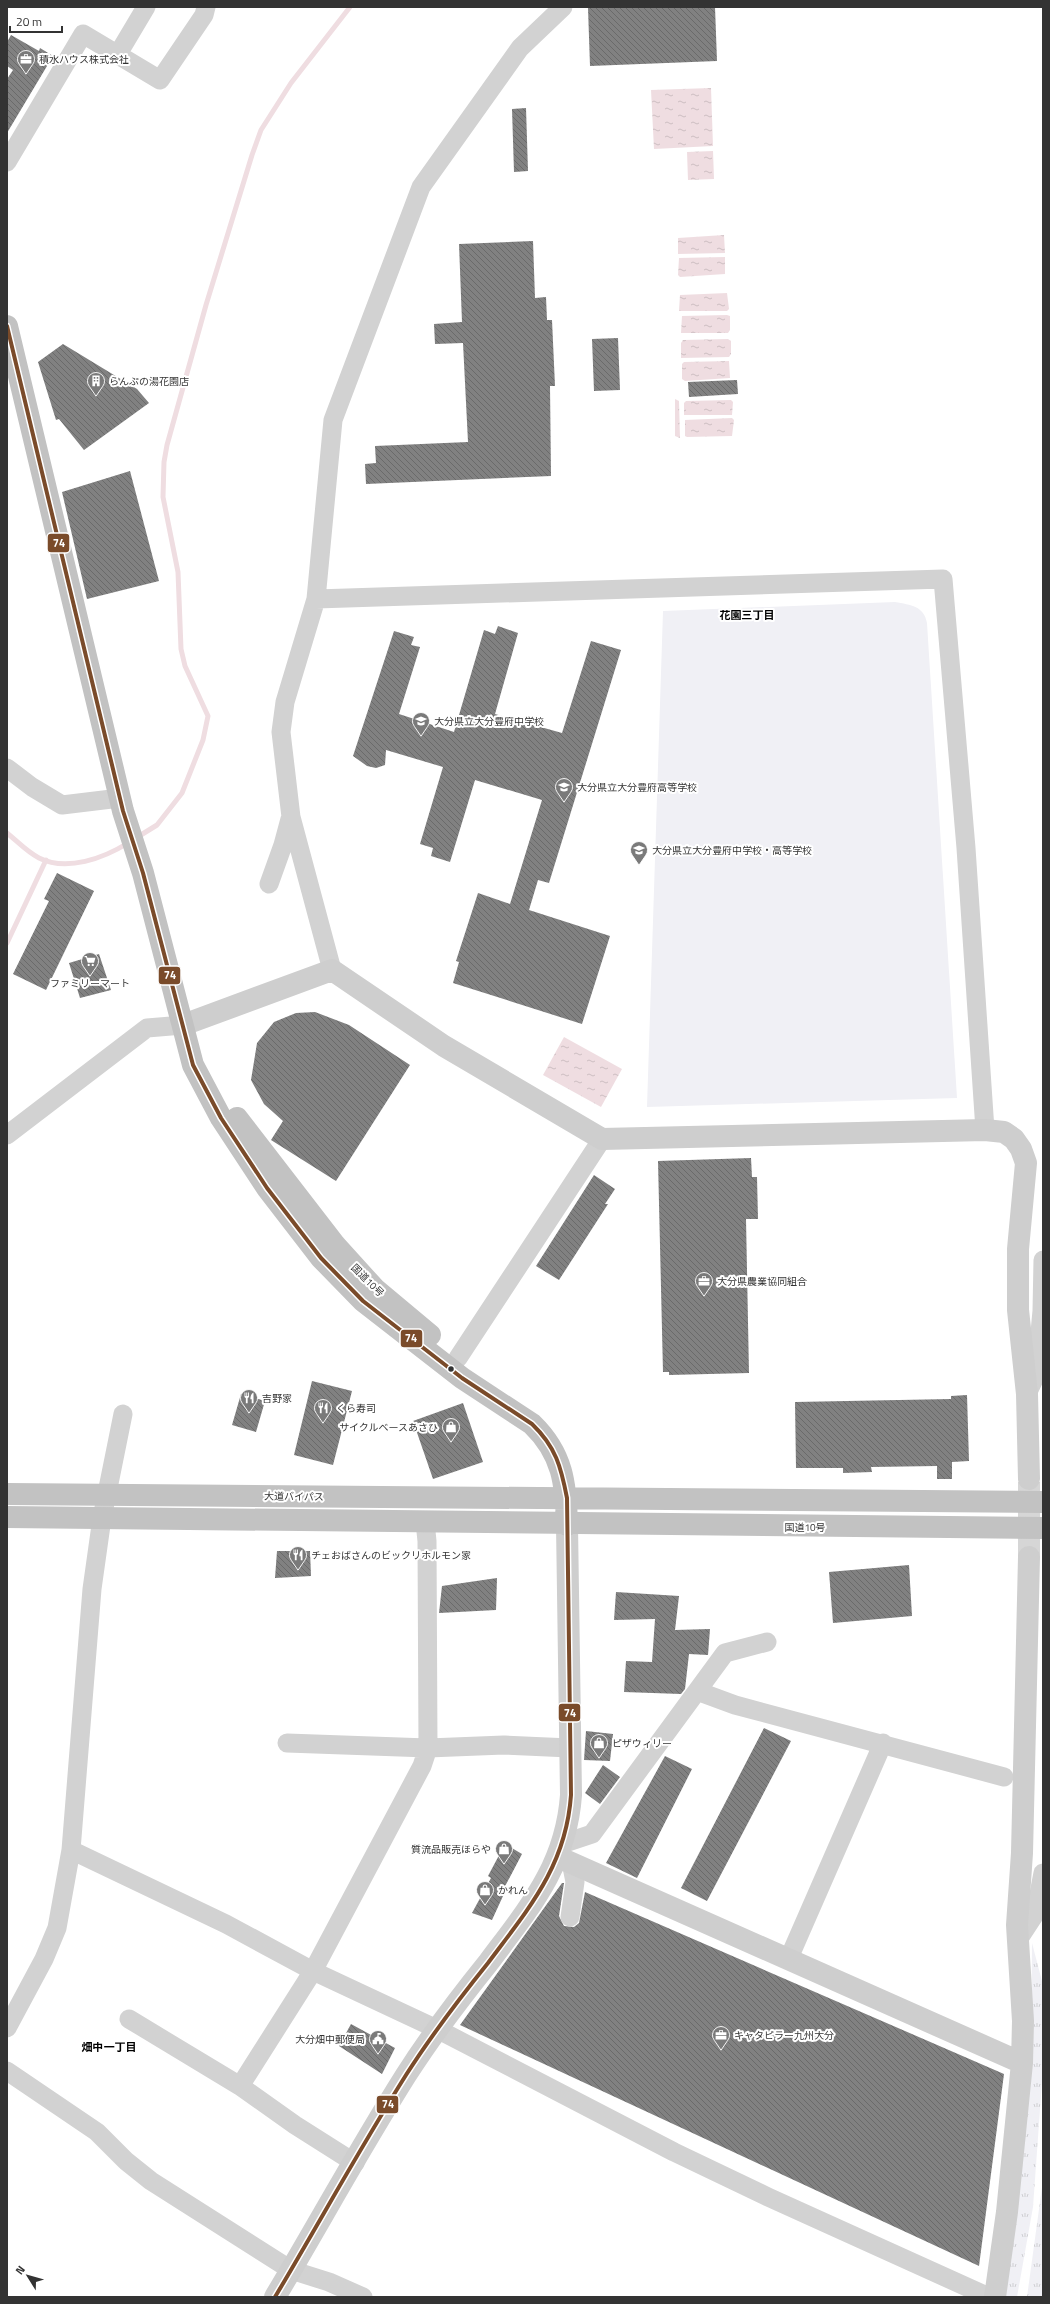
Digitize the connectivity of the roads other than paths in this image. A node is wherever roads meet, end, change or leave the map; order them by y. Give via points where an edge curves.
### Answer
1 (146, 7) edge
2 (206, 7) edge
3 (563, 7) edge
4 (118, 54) junction
5 (7, 162) edge
6 (7, 326) edge
7 (316, 599) junction
8 (7, 768) edge
9 (122, 804) junction
10 (291, 816) junction
11 (269, 884) dead end
12 (332, 970) junction
13 (183, 1025) junction
14 (985, 1130) junction
15 (7, 1135) edge
16 (602, 1139) junction
17 (1043, 1260) edge
18 (458, 1358) junction
19 (1027, 1394) junction
20 (123, 1414) dead end
21 (1029, 1480) tunnel mouth
22 (7, 1494) edge
23 (106, 1495) junction
24 (574, 1499) junction
25 (1043, 1502) edge
26 (7, 1517) edge
27 (102, 1518) junction
28 (425, 1522) junction
29 (567, 1525) junction
30 (1043, 1528) edge
31 (1028, 1557) tunnel mouth
32 (767, 1642) dead end
33 (697, 1691) junction
34 (287, 1743) dead end
35 (883, 1743) junction
36 (428, 1748) junction
37 (570, 1748) junction
38 (1004, 1778) dead end
39 (71, 1850) junction
40 (564, 1854) junction
41 (1043, 1873) edge
42 (570, 1917) dead end
43 (1018, 1940) junction
44 (788, 1958) junction
45 (313, 1971) junction
46 (128, 2019) dead end
47 (7, 2028) edge
48 (437, 2029) junction
49 (1022, 2063) junction
50 (7, 2071) edge
51 (240, 2086) junction
52 (355, 2162) junction
53 (291, 2270) junction
54 (275, 2297) edge
55 (363, 2297) edge
56 (988, 2297) edge
57 (995, 2297) edge

1 - 4 street
2 - 4 street via 204,15 160,80
3 - 7 street via 520,48 421,187 333,420
4 - 5 street via 83,34
6 - 9 highway, 国道10号
7 - 10 street via 285,702 281,732
7 - 14 street via 943,579 966,848
8 - 9 street via 62,805
9 - 13 highway, 国道10号
10 - 11 street via 284,845
10 - 12 street
12 - 13 street
12 - 16 street via 444,1046
13 - 15 street via 147,1028
13 - 18 highway, 国道10号 via 206,1060 237,1118 334,1245 375,1289
13 - 24 highway, 国道10号 via 194,1065 221,1118 267,1188 321,1258 363,1301 462,1378 532,1424 559,1460
14 - 16 street
14 - 19 street via 1004,1132 1014,1139 1026,1163 1018,1249 1018,1310
16 - 18 street
17 - 19 street via 1036,1375
18 - 24 highway, 国道10号 via 535,1413 556,1432 570,1452
19 - 21 street
20 - 23 street
22 - 23 highway, 大道バイパス
23 - 24 highway, 大道バイパス
23 - 27 street
24 - 25 highway
24 - 29 highway, 国道10号
26 - 27 highway
27 - 28 highway
27 - 39 street via 92,1589
28 - 29 highway
28 - 36 street
29 - 30 highway, 国道10号
29 - 37 street
31 - 43 street via 1027,1673
32 - 33 street via 725,1653
33 - 35 street via 735,1705
33 - 40 street via 592,1834
34 - 36 street
35 - 38 street
35 - 44 street
36 - 37 street via 504,1745
36 - 45 street via 422,1766
37 - 40 street via 570,1812
39 - 45 street via 226,1924
39 - 47 street via 57,1928 44,1959
40 - 42 street via 575,1882
40 - 44 street
40 - 48 street via 534,1902
41 - 43 street via 1035,1914
43 - 49 street
44 - 49 street
45 - 48 street
45 - 51 street
46 - 51 street
48 - 52 street
48 - 56 street via 681,2155
49 - 57 street via 1008,2205
50 - 53 street via 97,2132 150,2181
51 - 52 street via 295,2125
52 - 53 street
53 - 54 street
53 - 55 street via 329,2282

